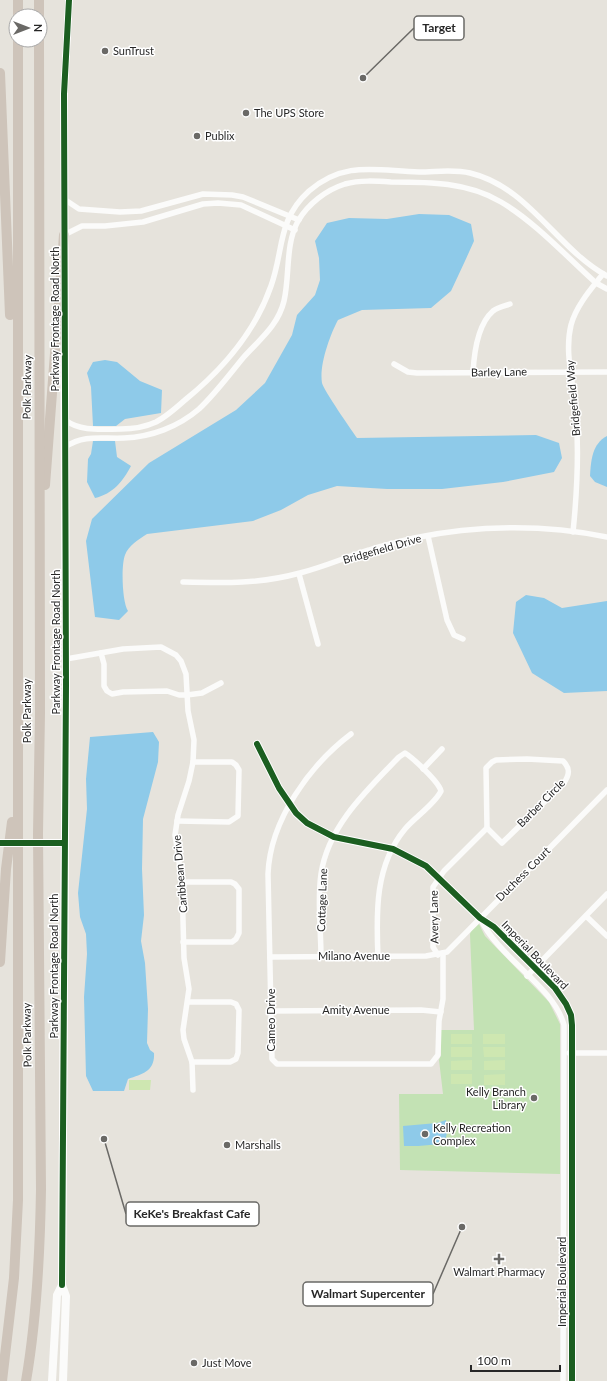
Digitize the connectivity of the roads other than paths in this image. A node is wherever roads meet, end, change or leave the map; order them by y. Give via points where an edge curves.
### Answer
1 (69, 0) edge
2 (18, 48) edge
3 (39, 48) edge
4 (0, 73) edge
5 (64, 199) junction
6 (289, 216) junction
7 (299, 220) junction
8 (285, 226) junction
9 (295, 230) junction
10 (64, 235) junction
11 (605, 275) edge
12 (596, 284) junction
13 (607, 289) edge
14 (510, 304) dead end
15 (394, 364) dead end
16 (571, 371) junction
17 (607, 372) edge
18 (473, 373) junction
19 (65, 420) junction
20 (17, 443) junction
21 (65, 447) junction
22 (573, 532) junction
23 (428, 536) junction
24 (607, 537) edge
25 (39, 545) junction
26 (299, 574) junction
27 (183, 582) dead end
28 (463, 639) dead end
29 (318, 644) dead end
30 (101, 653) junction
31 (66, 659) junction
32 (221, 683) dead end
33 (187, 695) junction
34 (351, 734) dead end
35 (257, 744) dead end
36 (442, 749) dead end
37 (193, 762) junction
38 (423, 769) junction
39 (607, 790) edge
40 (289, 805) junction
41 (177, 822) junction
42 (488, 828) junction
43 (15, 831) junction
44 (334, 837) junction
45 (0, 843) edge
46 (64, 843) junction
47 (393, 849) junction
48 (438, 878) junction
49 (182, 882) junction
50 (607, 894) edge
51 (586, 916) junction
52 (480, 918) junction
53 (607, 936) edge
54 (183, 942) junction
55 (440, 954) junction
56 (270, 957) junction
57 (321, 957) junction
58 (378, 957) junction
59 (0, 962) edge
60 (535, 967) junction
61 (527, 976) junction
62 (188, 1002) junction
63 (271, 1011) junction
64 (441, 1012) junction
65 (565, 1053) junction
66 (572, 1053) junction
67 (607, 1053) edge
68 (192, 1062) junction
69 (193, 1090) dead end
70 (62, 1285) junction
71 (2, 1381) edge
72 (26, 1381) edge
73 (52, 1381) edge
74 (63, 1381) edge
75 (563, 1381) edge
76 (572, 1381) edge

1 - 5 main road, Parkway Frontage Road North via 64,94
2 - 20 highway, Polk Parkway
3 - 25 highway, Polk Parkway
4 - 20 highway
5 - 6 street via 79,209 120,212 141,211 203,194 232,195
5 - 10 main road, Parkway Frontage Road North
6 - 7 street
6 - 8 street
6 - 11 street via 309,192 335,174 350,170 468,172 488,178 521,199 587,262
7 - 9 street
7 - 12 street via 318,198 344,184 388,182 462,186 485,193 512,209
8 - 9 street
8 - 10 street via 241,205 218,203 203,204 143,222 82,226
8 - 19 street via 277,264 258,317 230,356 200,388 156,422 140,428 79,428
9 - 21 street via 289,251 284,301 277,319 267,334 209,399 193,414 160,431 134,438 82,438
10 - 19 main road, Parkway Frontage Road North
10 - 25 highway
11 - 12 street, Bridgefield Way
12 - 13 street
12 - 16 street, Bridgefield Way via 580,305 571,325
14 - 18 street via 493,310 484,324 475,349
15 - 18 street, Barley Lane via 408,372
16 - 17 street, Barley Lane
16 - 18 street, Barley Lane
16 - 22 street, Bridgefield Way via 577,444
19 - 21 main road, Parkway Frontage Road North
20 - 43 highway, Polk Parkway via 19,782 13,804
21 - 31 main road, Parkway Frontage Road North
22 - 23 street, Bridgefield Drive via 523,528
22 - 24 street, Bridgefield Drive
23 - 26 street, Bridgefield Drive via 369,550
23 - 28 street via 447,620 454,635
25 - 72 highway, Polk Parkway via 40,1238 36,1306
26 - 27 street, Bridgefield Drive via 244,583
26 - 29 street
30 - 31 street, Caribbean Drive
30 - 33 street, Caribbean Drive via 154,647 171,651 184,667
30 - 33 street via 104,686 109,693 167,691
31 - 46 main road, Parkway Frontage Road North
32 - 33 street via 202,693
33 - 37 street, Caribbean Drive via 194,740
34 - 40 street, Cameo Drive via 314,768
35 - 40 street, Imperial Boulevard
36 - 38 street
37 - 41 street, Caribbean Drive
37 - 41 street via 232,762 236,765 239,770 238,816 229,822
38 - 44 street, Cottage Lane via 405,753 399,757 352,807
38 - 47 street via 439,787 440,794 408,824
39 - 52 street, Duchess Court
40 - 44 street, Imperial Boulevard via 307,823
40 - 56 street, Cameo Drive via 274,838 269,858
41 - 49 street, Caribbean Drive via 176,844
42 - 42 street, Barber Circle via 502,843 564,783 569,772 567,765 558,759 511,759 492,762 486,768
42 - 48 street, Avery Lane
43 - 59 highway via 6,869
43 - 71 highway, Polk Parkway via 18,870 16,1242
44 - 47 street, Imperial Boulevard
44 - 57 street, Cottage Lane via 329,845 321,876
45 - 46 main road
46 - 70 main road, Parkway Frontage Road North
47 - 48 street, Imperial Boulevard via 426,866
47 - 58 street via 380,884 377,908
48 - 52 street, Imperial Boulevard
48 - 55 street, Avery Lane via 432,892 433,947
49 - 54 street, Caribbean Drive
49 - 54 street via 231,882 239,889 239,933 236,939 232,942
50 - 51 street
51 - 53 street
51 - 60 street
52 - 55 street, Duchess Court via 447,952
52 - 60 street, Imperial Boulevard via 494,927
52 - 61 street, Imperial Boulevard via 487,934
54 - 62 street, Caribbean Drive via 189,989
55 - 58 street, Milano Avenue
55 - 64 street, Cameo Drive via 443,999
56 - 57 street, Milano Avenue
56 - 63 street, Cameo Drive
57 - 58 street, Milano Avenue
60 - 61 street
60 - 66 street, Imperial Boulevard via 566,1004 572,1020
61 - 65 street, Imperial Boulevard via 552,1000 560,1014
62 - 68 street, Caribbean Drive via 183,1030
62 - 68 street via 231,1002 236,1004 239,1010 236,1059 230,1062
63 - 64 street, Amity Avenue
63 - 64 street, Cameo Drive via 271,1055 274,1062 282,1064 431,1064 438,1055 438,1021
65 - 66 street
65 - 75 street, Imperial Boulevard
66 - 67 street
66 - 76 street, Imperial Boulevard
68 - 69 street, Caribbean Drive
70 - 73 main road, Parkway Frontage Road North via 57,1295
70 - 74 main road, Parkway Frontage Road North via 66,1296

